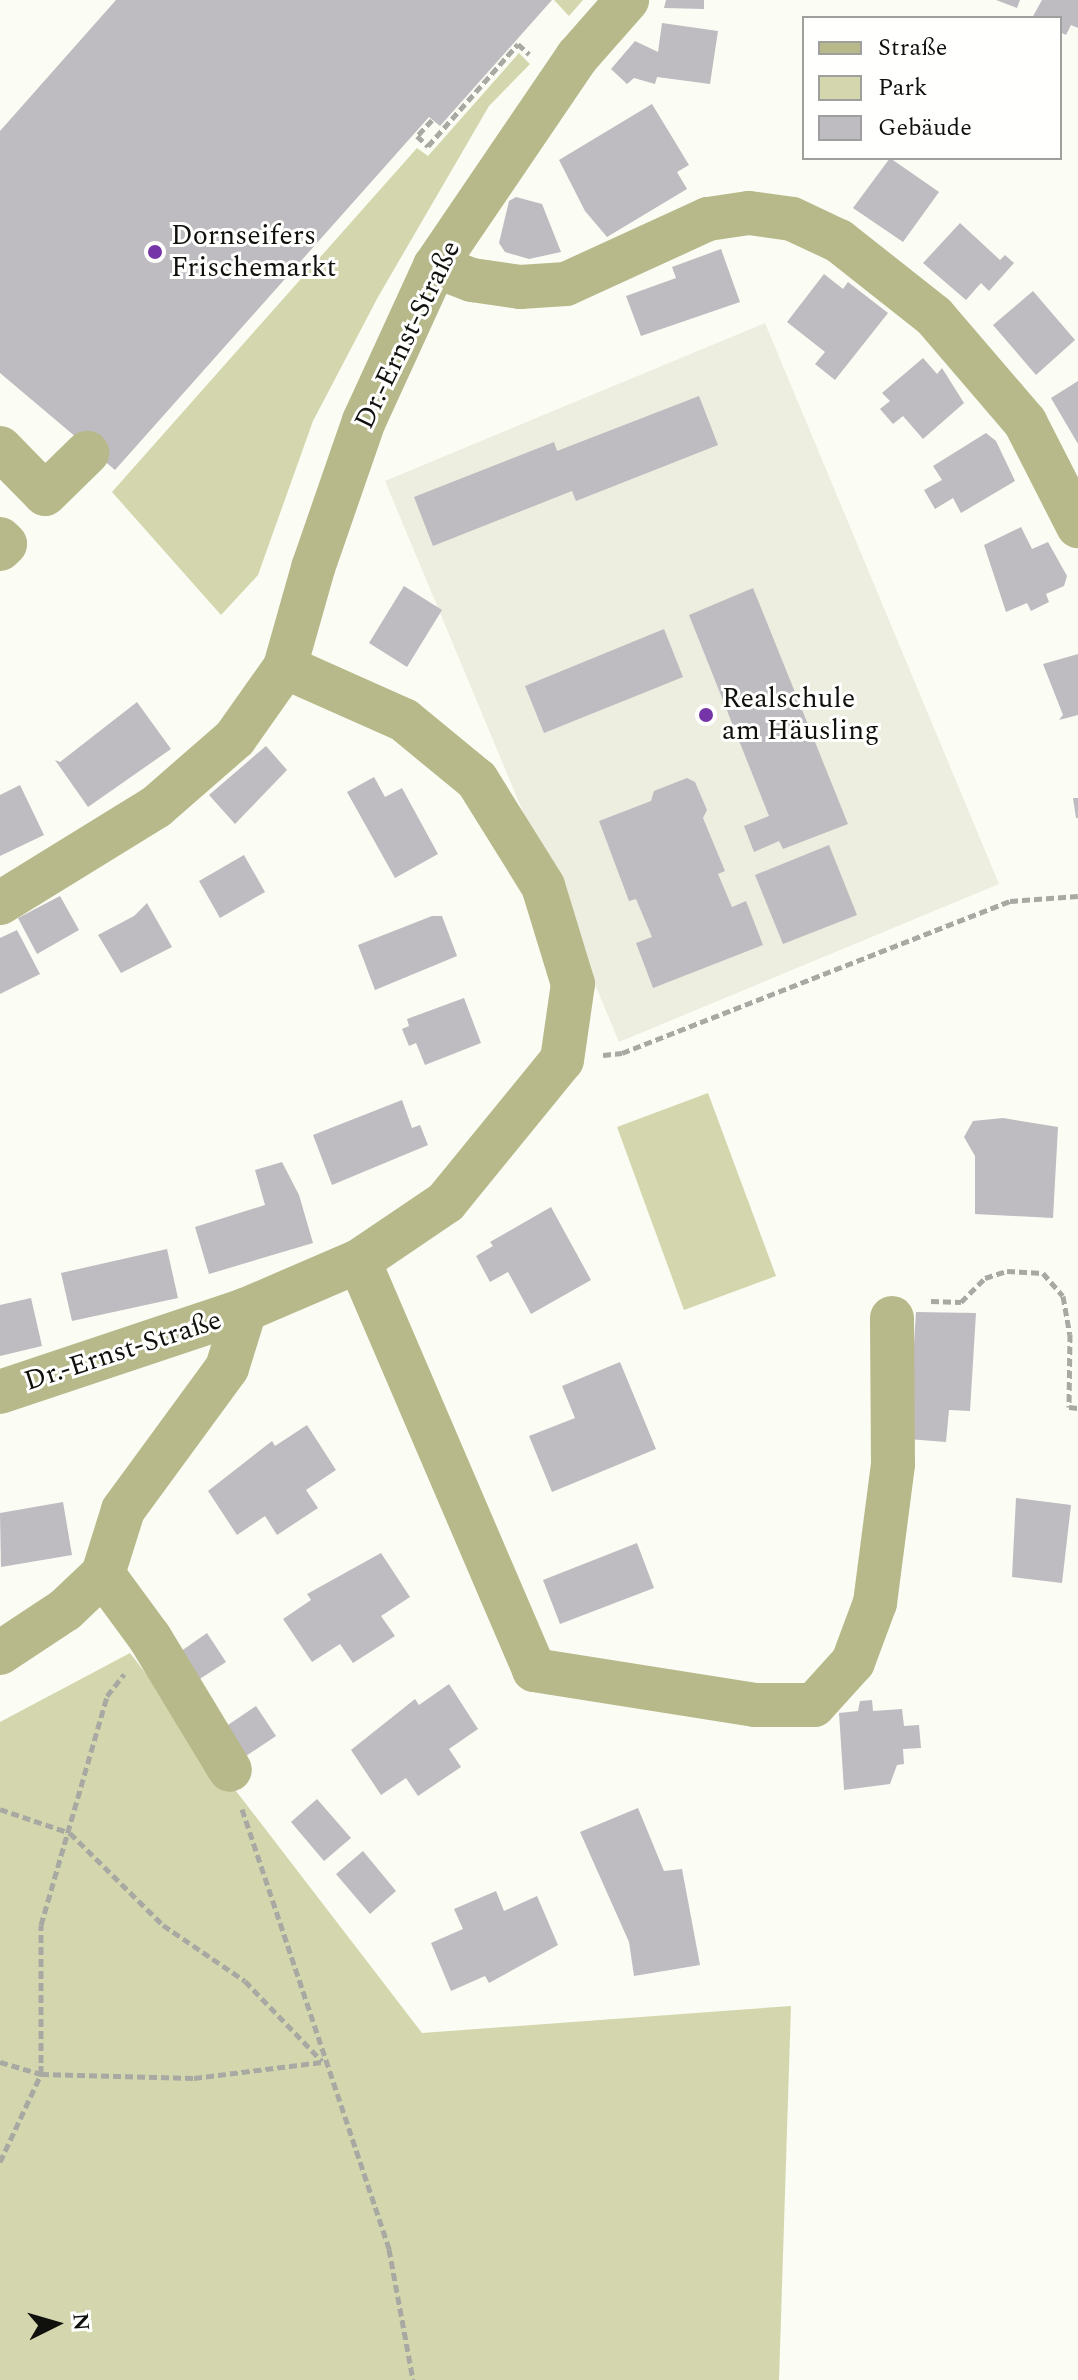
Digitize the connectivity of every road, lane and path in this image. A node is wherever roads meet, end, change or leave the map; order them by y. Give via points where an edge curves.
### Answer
1 (627, 0) edge
2 (524, 49) dead end
3 (432, 120) dead end
4 (435, 266) junction
5 (0, 448) edge
6 (87, 453) dead end
7 (1078, 526) edge
8 (0, 539) edge
9 (0, 549) edge
10 (285, 667) junction
11 (1078, 896) edge
12 (0, 903) edge
13 (562, 1060) junction
14 (359, 1261) junction
15 (245, 1310) junction
16 (892, 1318) joint
17 (0, 1392) edge
18 (1078, 1408) edge
19 (103, 1574) junction
20 (150, 1638) junction
21 (0, 1653) edge
22 (230, 1770) joint
23 (0, 1809) edge
24 (70, 1833) junction
25 (0, 2062) edge
26 (323, 2062) junction
27 (41, 2074) junction
28 (0, 2162) edge
29 (413, 2380) edge

1 - 4 street, Dr.-Ernst-Straße via 577,57
2 - 3 path via 518,44 428,146 417,136
4 - 7 street via 472,280 520,287 566,284 708,219 749,213 792,219 839,241 934,316 1025,422
4 - 10 street, Dr.-Ernst-Straße via 364,421
5 - 6 street via 45,494
8 - 9 street via 5,544
10 - 12 street, Dr.-Ernst-Straße via 235,738 156,807
10 - 13 street via 404,720 477,780 543,886 573,984
11 - 13 path via 1010,901 622,1053
13 - 14 street, Dr.-Ernst-Straße via 446,1202
14 - 15 street, Dr.-Ernst-Straße
14 - 16 street via 534,1670 755,1705 814,1705 853,1662 875,1603 893,1464
15 - 17 street, Dr.-Ernst-Straße
15 - 19 street, Dr.-Ernst-Straße via 227,1368 123,1510
16 - 18 path via 895,1301 961,1302 985,1278 1007,1271 1043,1273 1063,1296 1070,1334 1069,1407
19 - 20 street
19 - 21 street, Dr.-Ernst-Straße via 65,1610
20 - 22 street
20 - 24 path via 107,1696
22 - 26 path
23 - 24 path
24 - 26 path via 163,1925 245,1981
24 - 27 path via 41,1925
25 - 27 path
26 - 27 path via 194,2078
26 - 29 path via 389,2249
27 - 28 path

